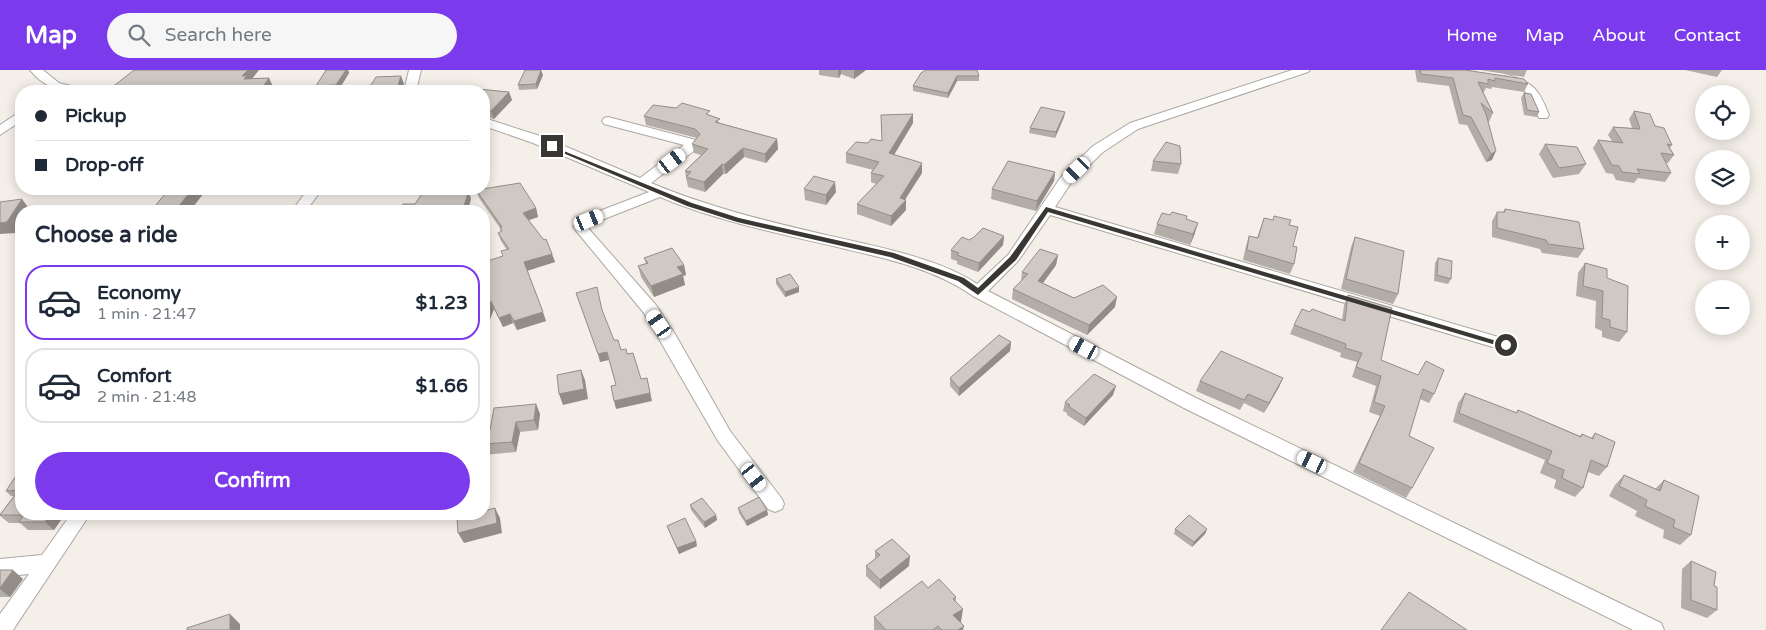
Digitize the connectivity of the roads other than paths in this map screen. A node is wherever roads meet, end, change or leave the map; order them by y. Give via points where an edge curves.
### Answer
1 (36, 70) edge
2 (415, 70) edge
3 (1304, 70) edge
4 (1495, 77) edge
5 (52, 85) edge
6 (411, 85) edge
7 (1543, 115) dead end
8 (15, 119) edge
9 (608, 121) dead end
10 (490, 124) edge
11 (0, 130) edge
12 (641, 184) junction
13 (658, 192) junction
14 (1046, 209) junction
15 (978, 292) junction
16 (1506, 345) dead end
17 (774, 504) dead end
18 (77, 520) edge
19 (46, 563) junction
20 (0, 568) edge
21 (1, 630) edge
22 (1654, 630) edge

1 - 5 street
2 - 6 street
3 - 14 street via 1134,126 1098,149 1066,180
4 - 7 street via 1524,83
8 - 11 street
9 - 12 street via 691,143 690,148
10 - 12 street via 530,137
12 - 13 street
13 - 15 street via 737,219 892,255 961,280
13 - 17 street via 589,220 580,227 650,310 724,436
14 - 15 street via 1013,258
14 - 16 street
15 - 22 street via 1190,403
18 - 19 street
19 - 20 street
19 - 21 street

